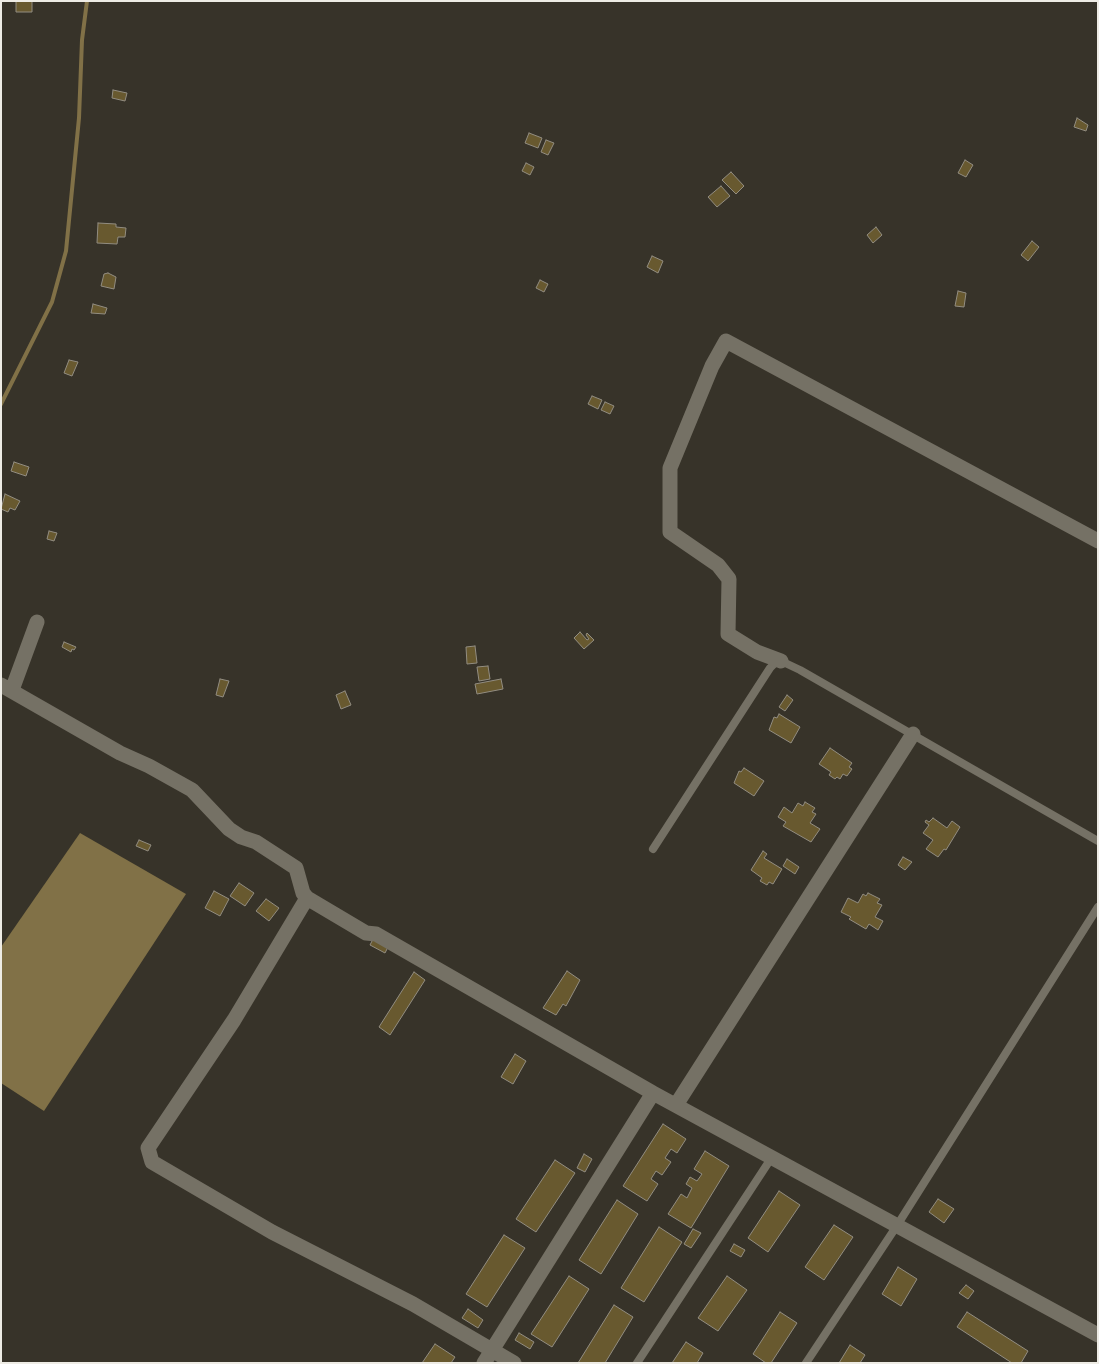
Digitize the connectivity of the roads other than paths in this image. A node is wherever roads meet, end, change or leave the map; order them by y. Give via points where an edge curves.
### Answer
1 (1098, 541) edge
2 (36, 627) dead end
3 (781, 661) junction
4 (6, 688) edge
5 (913, 734) junction
6 (1098, 841) edge
7 (653, 848) dead end
8 (307, 898) junction
9 (1098, 907) edge
10 (653, 1093) junction
11 (676, 1105) junction
12 (772, 1157) junction
13 (898, 1224) junction
14 (1098, 1334) edge
15 (488, 1357) edge
16 (514, 1363) edge
17 (637, 1363) edge
18 (806, 1363) edge

1 - 3 street via 726,341 712,366 670,468 670,532 718,565 730,579 728,634 757,652
2 - 4 street
3 - 5 lane
3 - 7 lane via 770,668
4 - 8 street via 192,790 229,829 296,868
5 - 6 lane
5 - 11 street
8 - 10 street via 366,932 376,934
8 - 15 street via 234,1020 148,1148 152,1162 272,1232 413,1304
9 - 13 lane
10 - 11 street
10 - 15 street
11 - 12 street
12 - 13 street
12 - 17 lane
13 - 14 street
13 - 18 lane
15 - 16 street

